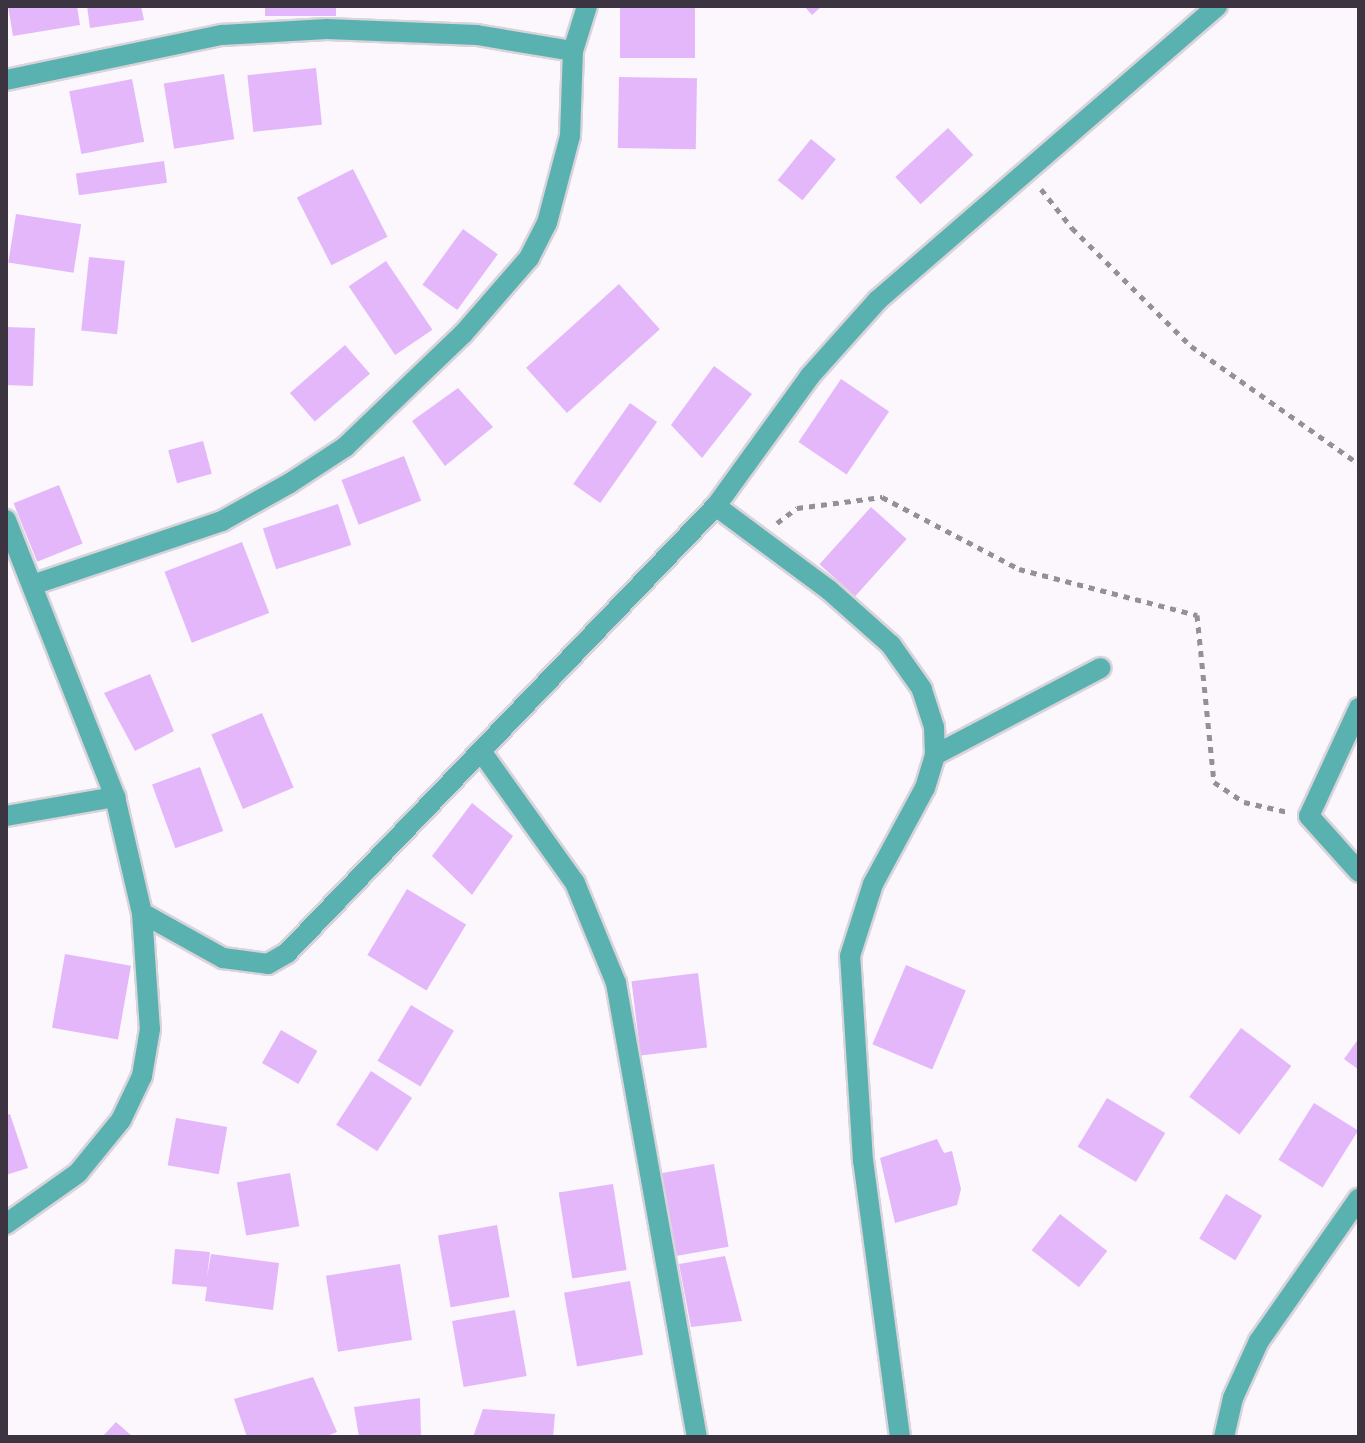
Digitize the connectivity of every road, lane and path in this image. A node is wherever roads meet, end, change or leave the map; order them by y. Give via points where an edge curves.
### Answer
1 (587, 6) edge
2 (1217, 6) edge
3 (573, 51) junction
4 (6, 80) edge
5 (1028, 173) junction
6 (1359, 464) edge
7 (716, 506) junction
8 (6, 520) edge
9 (758, 538) junction
10 (32, 585) junction
11 (1101, 668) dead end
12 (1359, 708) edge
13 (483, 754) junction
14 (935, 755) junction
15 (115, 797) junction
16 (6, 816) edge
17 (1309, 816) junction
18 (1359, 872) edge
19 (142, 913) junction
20 (1359, 1198) edge
21 (6, 1224) edge
22 (697, 1437) edge
23 (900, 1437) edge
24 (1224, 1437) edge

1 - 3 street
2 - 5 street
3 - 4 street via 477,35 327,29 222,35
3 - 10 street via 570,136 547,223 529,258 399,399 345,447 222,521
5 - 6 path via 1072,228 1191,346
5 - 7 street via 878,300 810,376
7 - 9 street
7 - 13 street
8 - 10 street
9 - 14 street via 891,645 922,689 934,727
9 - 17 path via 797,508 882,497 1019,569 1197,615 1214,782 1244,802
10 - 15 street
11 - 14 street
12 - 17 street
13 - 19 street via 287,953 268,964 223,958
13 - 22 street via 575,883 616,983
14 - 23 street via 925,788 873,884 850,956 863,1161
15 - 16 street
15 - 19 street
17 - 18 street
19 - 21 street via 150,1029 142,1076 121,1120 78,1173
20 - 24 street via 1259,1341 1233,1398

